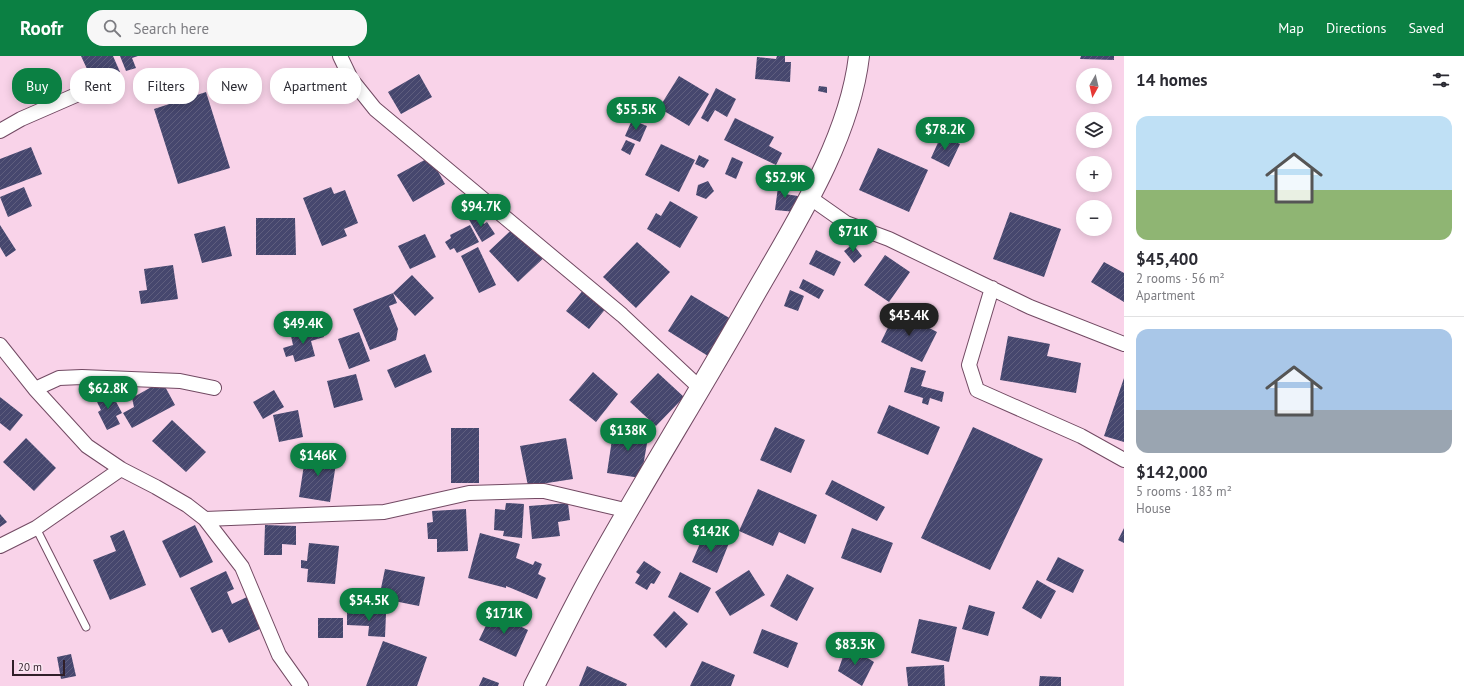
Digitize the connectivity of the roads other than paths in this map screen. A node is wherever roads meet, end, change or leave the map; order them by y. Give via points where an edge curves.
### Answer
1 (340, 56) edge
2 (859, 56) edge
3 (70, 98) edge
4 (0, 131) edge
5 (809, 197) junction
6 (992, 288) junction
7 (1124, 344) edge
8 (0, 345) edge
9 (214, 388) dead end
10 (35, 389) junction
11 (701, 389) junction
12 (1124, 460) edge
13 (121, 469) junction
14 (629, 511) junction
15 (205, 518) junction
16 (36, 528) junction
17 (0, 546) edge
18 (86, 627) dead end
19 (302, 686) edge
20 (534, 686) edge

1 - 11 street via 351,79 375,109 622,316
2 - 5 street via 856,79 840,130
3 - 4 street
5 - 6 street via 846,222
5 - 11 street
6 - 7 street
6 - 12 street via 969,365 978,390 1082,436
8 - 10 street
9 - 10 street via 180,382 82,377 59,378
10 - 13 street via 87,446
11 - 14 street
13 - 15 street via 156,487
13 - 16 street
14 - 15 street via 535,491 469,493 384,512
14 - 20 street via 588,581
15 - 19 street via 242,568 279,655
16 - 17 street
16 - 18 lane

